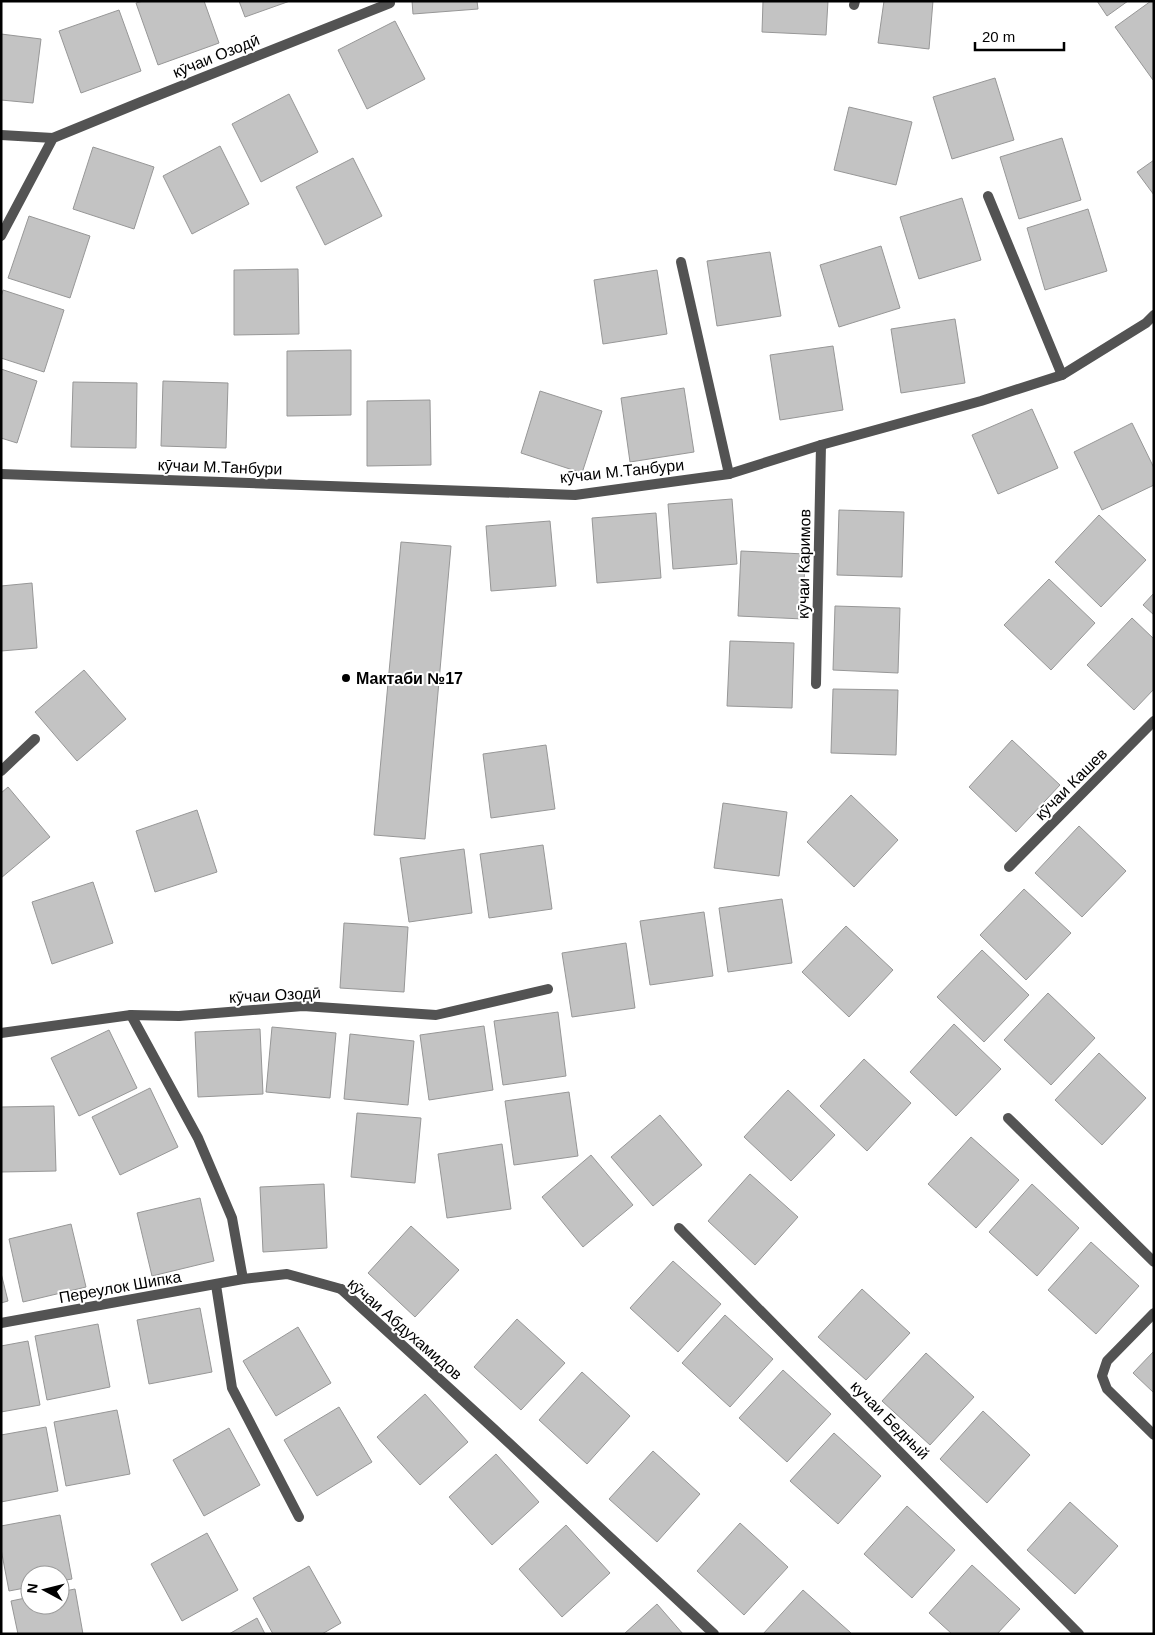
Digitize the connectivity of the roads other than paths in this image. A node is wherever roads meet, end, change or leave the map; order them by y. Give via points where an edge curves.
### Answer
1 (390, 1) edge
2 (1, 134) edge
3 (53, 138) junction
4 (988, 196) dead end
5 (1, 236) edge
6 (681, 262) dead end
7 (1154, 315) edge
8 (1062, 375) junction
9 (821, 445) junction
10 (1, 474) edge
11 (729, 474) junction
12 (816, 684) dead end
13 (1154, 722) edge
14 (35, 739) dead end
15 (1, 771) edge
16 (1009, 867) dead end
17 (548, 989) dead end
18 (131, 1015) junction
19 (1, 1033) edge
20 (1008, 1118) dead end
21 (679, 1228) dead end
22 (1154, 1262) edge
23 (243, 1279) junction
24 (216, 1285) junction
25 (1154, 1313) edge
26 (1, 1323) edge
27 (1154, 1435) edge
28 (299, 1517) dead end
29 (714, 1634) edge
30 (1079, 1634) edge

1 - 3 street, кӯчаи Озодӣ
2 - 3 street, кӯчаи Озодӣ
3 - 5 street
4 - 8 street
6 - 11 street
7 - 8 street, кӯчаи М.Танбури
8 - 9 street, кӯчаи М.Танбури
9 - 11 street, кӯчаи М.Танбури
9 - 12 street, кӯчаи Каримов
10 - 11 street, кӯчаи М.Танбури via 575,495
13 - 16 street, кӯчаи Кашев
14 - 15 street
17 - 18 street, кӯчаи Озодӣ via 436,1015 303,1006 179,1016
18 - 19 street, кӯчаи Озодӣ
18 - 23 street via 198,1138 232,1218
20 - 22 street
21 - 30 street, кучаи Бедный
23 - 24 street, Переулок Шипка
23 - 29 street, кӯчаи Абдухамидов via 288,1274 341,1289
24 - 26 street, Переулок Шипка
24 - 28 street via 232,1388
25 - 27 street via 1106,1361 1102,1376 1107,1389

